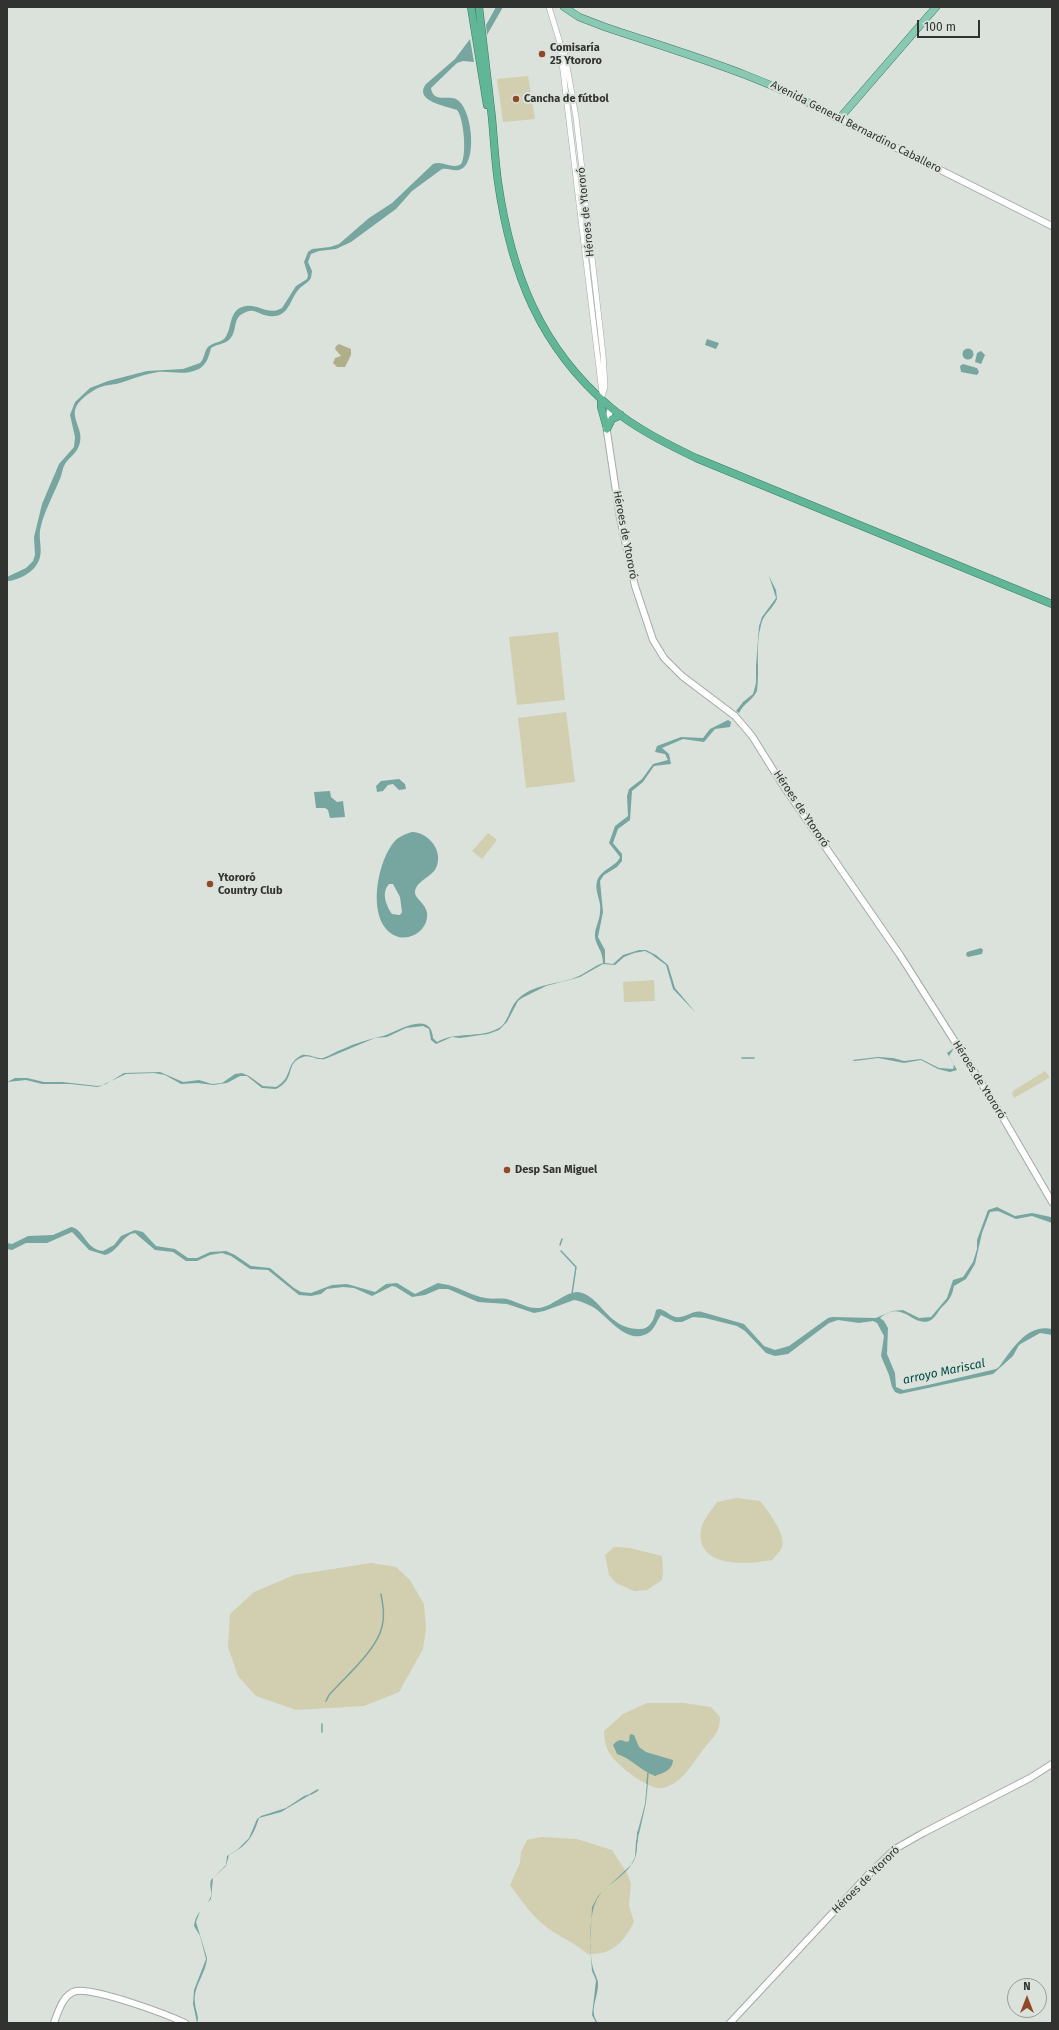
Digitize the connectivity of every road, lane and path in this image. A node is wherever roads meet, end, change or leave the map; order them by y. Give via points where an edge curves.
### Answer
1 (471, 7) edge
2 (479, 7) edge
3 (549, 7) edge
4 (564, 7) edge
5 (936, 7) edge
6 (477, 23) junction
7 (560, 43) junction
8 (576, 117) junction
9 (568, 118) junction
10 (839, 119) junction
11 (1052, 226) edge
12 (603, 383) junction
13 (602, 396) junction
14 (611, 408) junction
15 (621, 415) junction
16 (606, 427) junction
17 (1052, 604) edge
18 (1052, 1202) edge
19 (1052, 1764) edge
20 (54, 2023) edge
21 (186, 2023) edge
22 (730, 2023) edge

1 - 6 highway
2 - 6 highway
3 - 7 street, Héroes de Ytororó
4 - 10 main road, Avenida General Bernardino Caballero via 579,17 605,27 774,85
5 - 10 main road
6 - 13 highway via 504,218 514,262 539,320 559,351 578,375
7 - 8 street, Héroes de Ytororó via 565,55
7 - 9 street, Héroes de Ytororó
8 - 9 street
8 - 12 street, Héroes de Ytororó
9 - 12 street, Héroes de Ytororó
10 - 11 main road, Avenida General Bernardino Caballero
12 - 13 street
13 - 14 highway
13 - 16 highway via 601,407
14 - 15 highway
14 - 16 main road, Héroes de Ytororó
15 - 16 highway via 612,419
15 - 17 highway via 667,444 712,465
16 - 18 main road, Héroes de Ytororó via 627,550 637,592 653,640 664,658 682,676 728,710 752,736 782,784 900,955 1006,1122
19 - 22 main road, Héroes de Ytororó via 895,1849
20 - 21 main road via 64,2000 76,1991 138,2005

